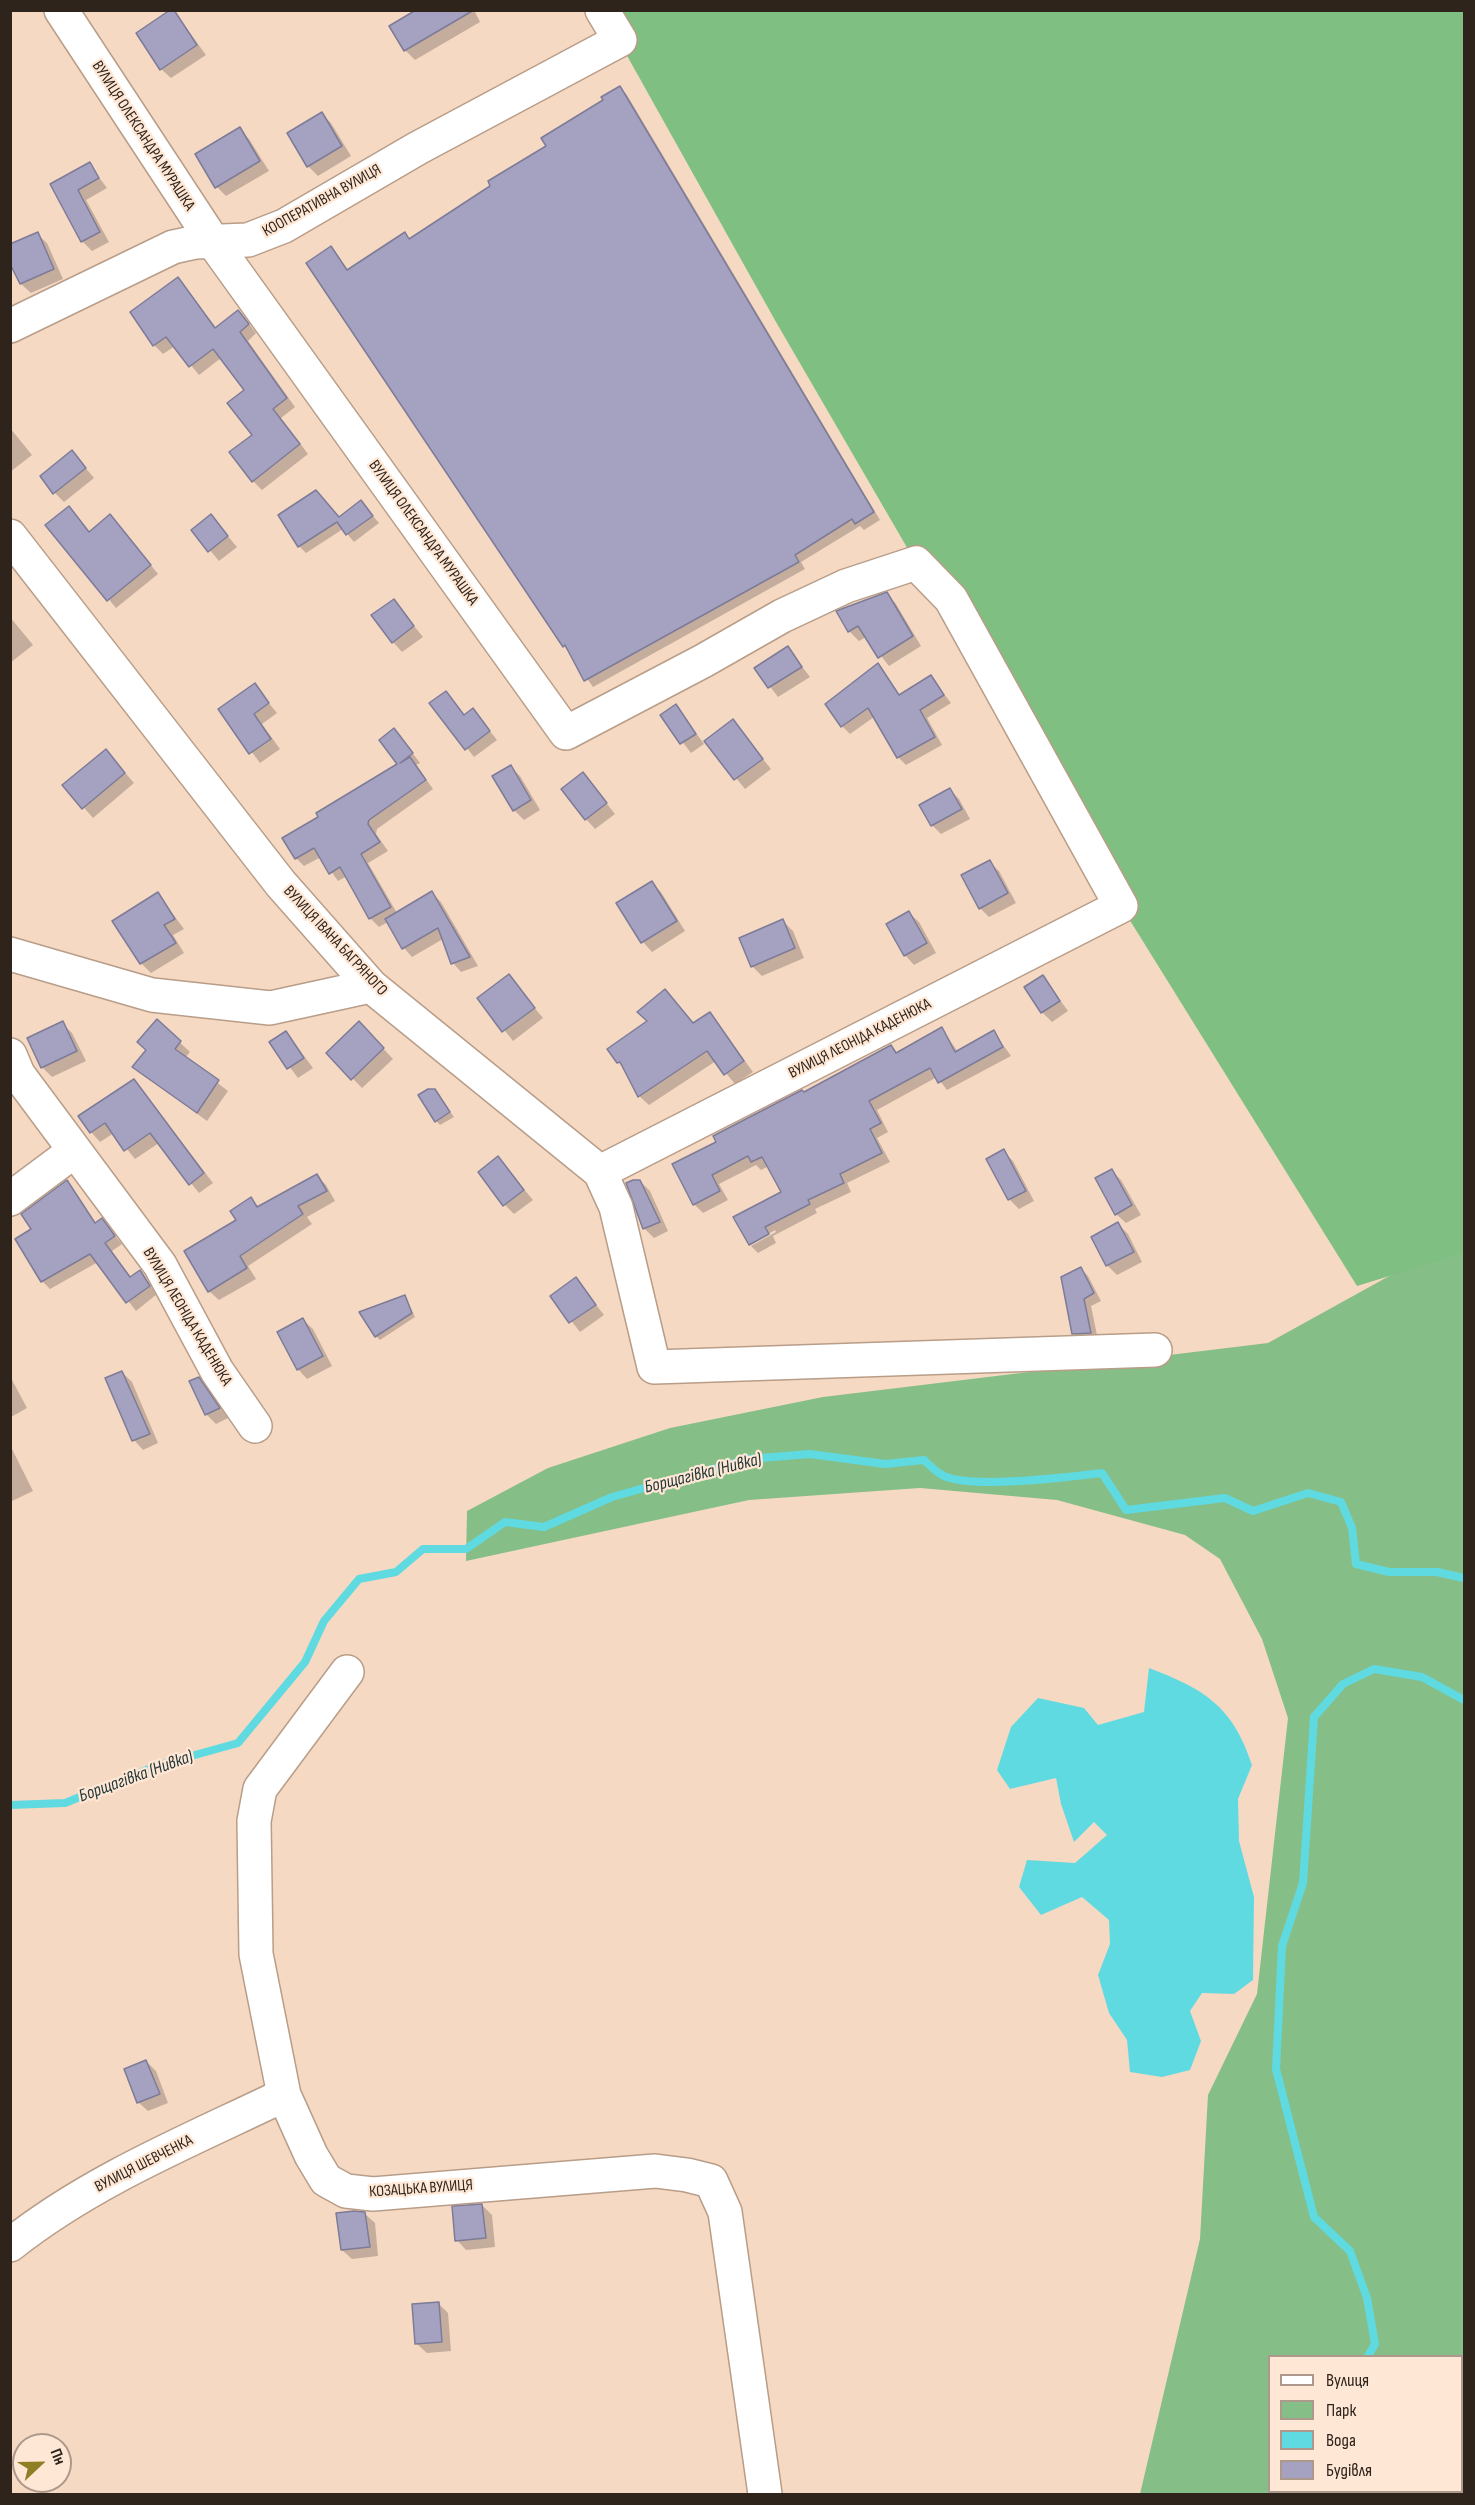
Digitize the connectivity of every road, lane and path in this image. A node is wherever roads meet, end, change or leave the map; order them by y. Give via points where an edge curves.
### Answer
1 (62, 10) edge
2 (602, 10) edge
3 (214, 243) junction
4 (10, 326) edge
5 (10, 536) edge
6 (1121, 906) joint
7 (10, 954) edge
8 (371, 986) junction
9 (10, 1055) edge
10 (73, 1152) junction
11 (600, 1172) junction
12 (10, 1198) edge
13 (1155, 1350) dead end
14 (255, 1426) dead end
15 (347, 1672) dead end
16 (284, 2095) junction
17 (10, 2245) edge
18 (765, 2494) edge

1 - 3 street, ВУЛИЦЯ ОЛЕКСАНДРА МУРАШКА
2 - 3 street, КООПЕРАТИВНА ВУЛИЦЯ via 620,40 418,148 284,226 248,240
3 - 4 street, КООПЕРАТИВНА ВУЛИЦЯ via 173,247
3 - 6 street, ВУЛИЦЯ ОЛЕКСАНДРА МУРАШКА via 566,733 782,616 846,586 916,563 951,599
5 - 8 street, ВУЛИЦЯ ІВАНА БАГРЯНОГО via 281,884
6 - 11 street, ВУЛИЦЯ ЛЕОНІДА КАДЕНЮКА
7 - 8 street via 152,995 270,1008
8 - 11 street, ВУЛИЦЯ ІВАНА БАГРЯНОГО
9 - 10 street, ВУЛИЦЯ ЛЕОНІДА КАДЕНЮКА via 18,1074
10 - 12 street
10 - 14 street, ВУЛИЦЯ ЛЕОНІДА КАДЕНЮКА via 160,1265 217,1371
11 - 13 street, ВУЛИЦЯ ІВАНА БАГРЯНОГО via 616,1207 654,1367
15 - 16 street, КОЗАЦЬКА ВУЛИЦЯ via 260,1789 254,1821 256,1954
16 - 17 street, ВУЛИЦЯ ШЕВЧЕНКА via 126,2171 49,2214
16 - 18 street, КОЗАЦЬКА ВУЛИЦЯ via 326,2180 346,2191 372,2194 655,2171 711,2181 725,2212

